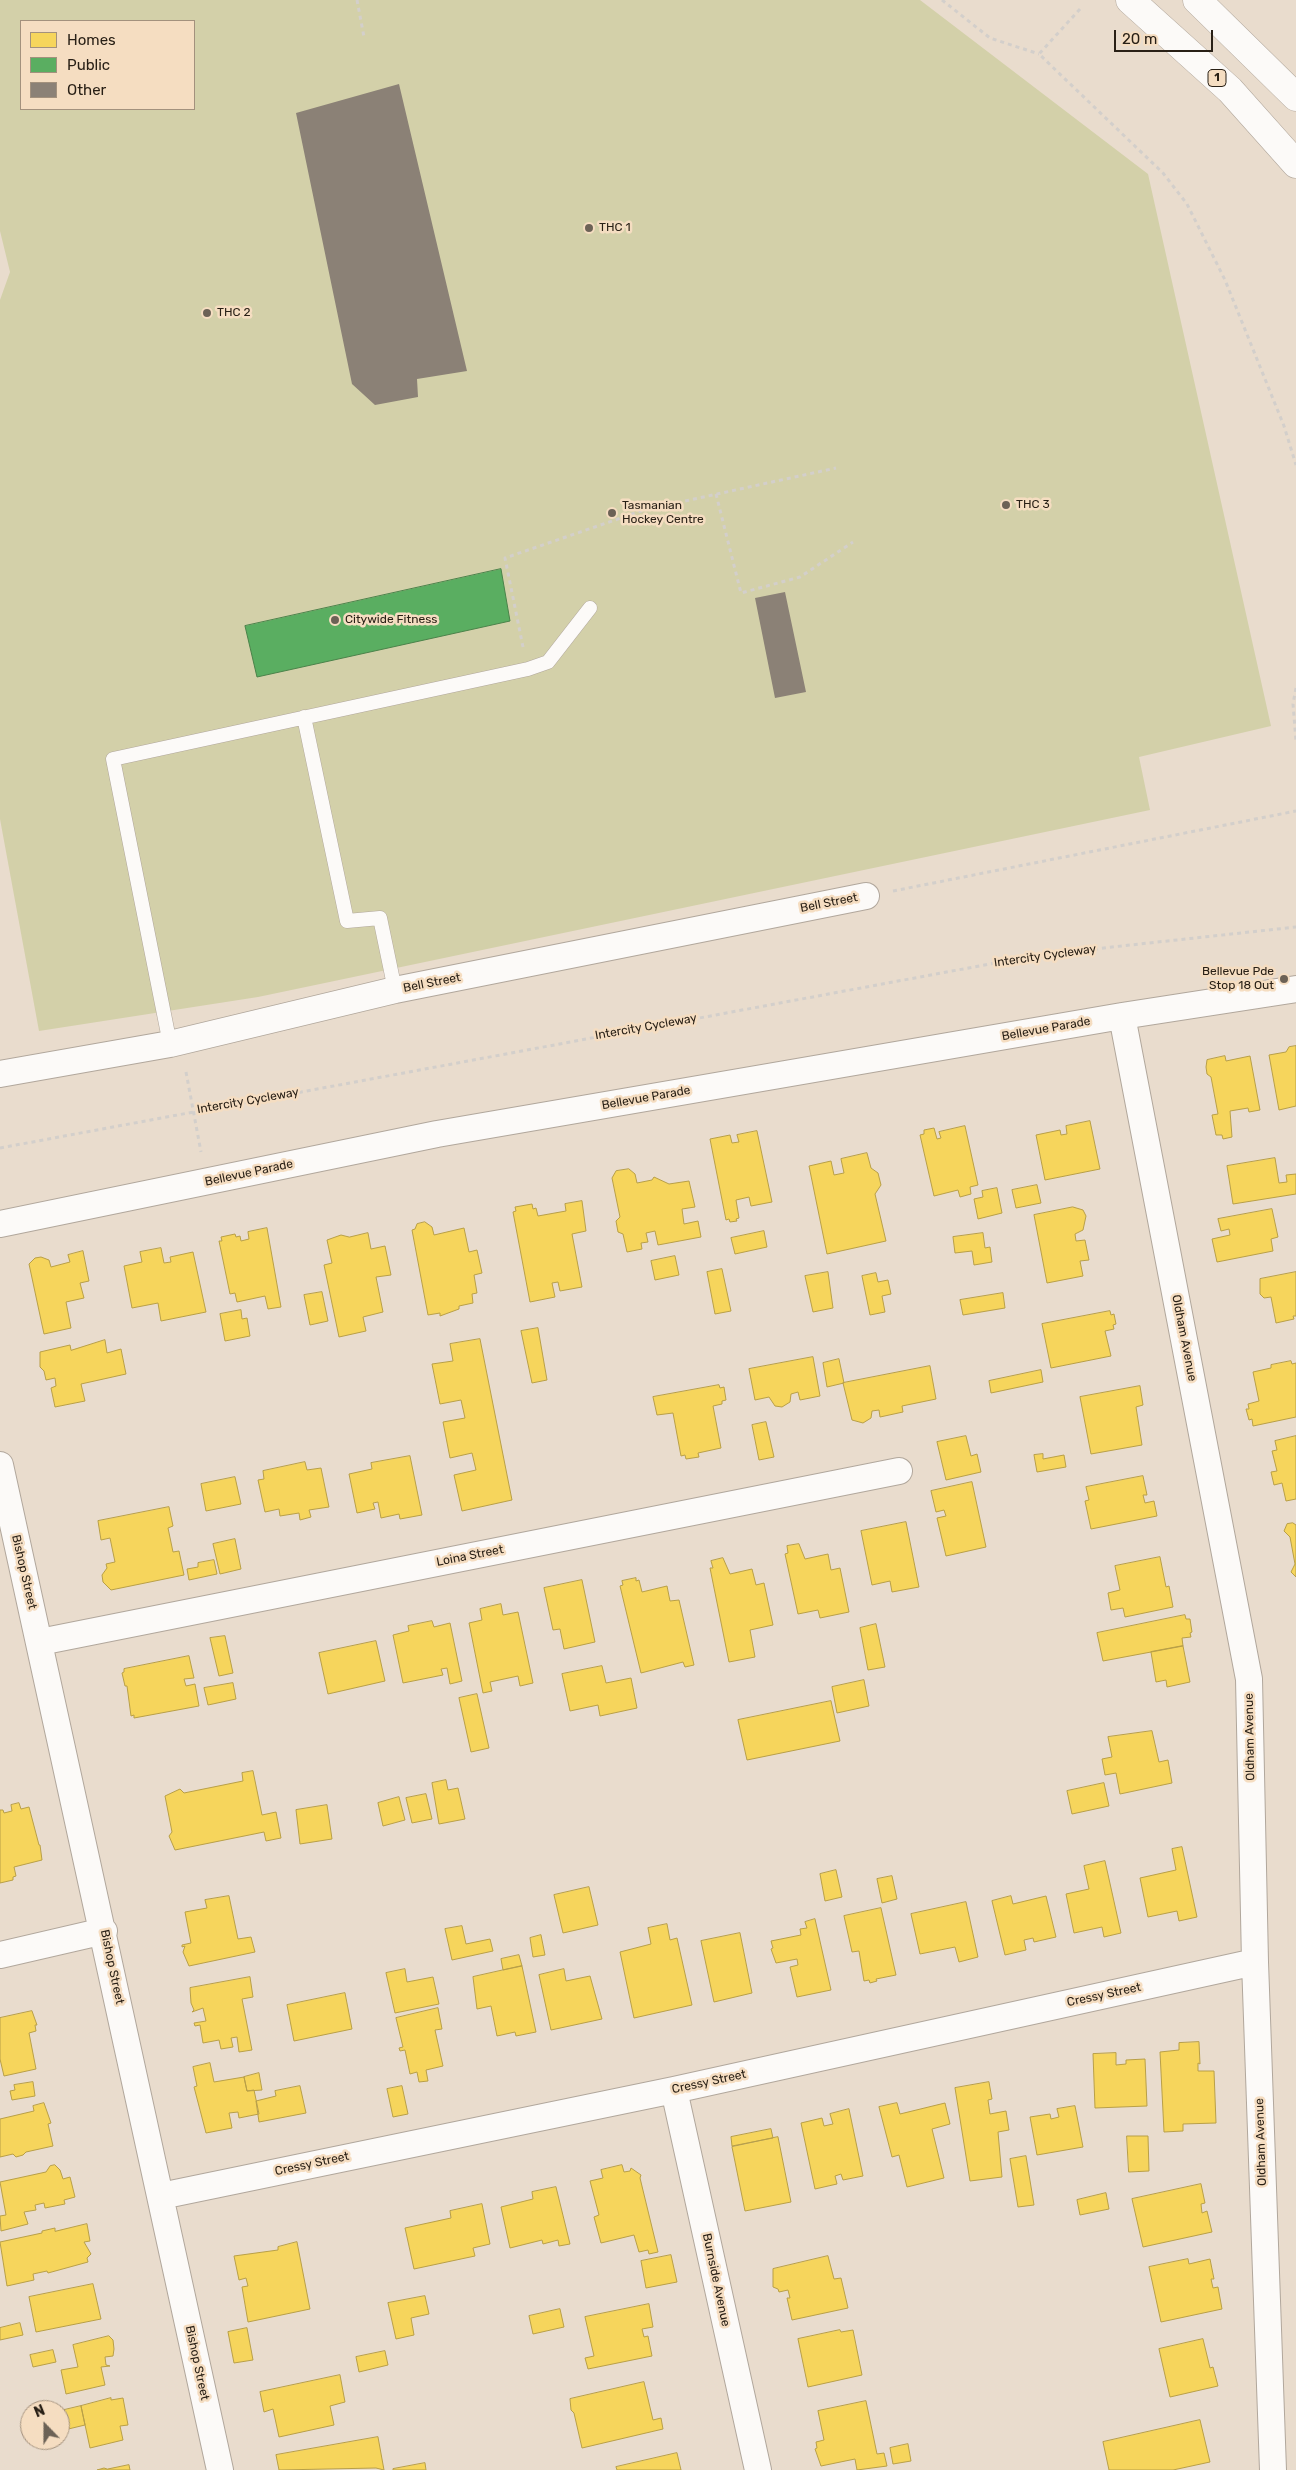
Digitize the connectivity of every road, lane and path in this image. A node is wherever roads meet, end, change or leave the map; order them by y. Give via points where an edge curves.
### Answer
1 (357, 0) edge
2 (942, 0) edge
3 (1130, 0) edge
4 (1197, 0) edge
5 (1080, 9) dead end
6 (364, 38) dead end
7 (1040, 54) junction
8 (1296, 97) edge
9 (1296, 164) edge
10 (1296, 465) edge
11 (836, 468) dead end
12 (716, 494) junction
13 (854, 542) dead end
14 (590, 608) dead end
15 (528, 670) junction
16 (1296, 688) edge
17 (304, 717) junction
18 (1296, 741) edge
19 (1296, 811) edge
20 (866, 896) joint
21 (1296, 927) edge
22 (1296, 989) edge
23 (395, 990) junction
24 (1122, 1016) junction
25 (170, 1044) junction
26 (185, 1067) dead end
27 (0, 1074) edge
28 (193, 1111) junction
29 (0, 1148) edge
30 (207, 1182) junction
31 (0, 1224) edge
32 (0, 1465) edge
33 (899, 1471) dead end
34 (40, 1642) junction
35 (104, 1931) junction
36 (0, 1955) edge
37 (1255, 1962) junction
38 (674, 2090) junction
39 (161, 2196) junction
40 (220, 2470) edge
41 (758, 2470) edge
42 (1273, 2470) edge

1 - 6 path
2 - 7 path via 990,38
3 - 9 highway, 1 via 1230,90
4 - 8 highway
5 - 7 path
7 - 10 path via 1164,173 1187,204 1226,280 1284,426
11 - 12 path
12 - 13 path via 741,593 800,577
12 - 15 path via 644,510 504,558
14 - 15 lane via 548,662
15 - 17 lane
16 - 18 path via 1293,704
17 - 23 lane via 347,921 380,918
17 - 25 lane via 113,759
19 - 20 path
20 - 23 street, Bell Street
21 - 28 path, Intercity Cycleway via 1006,961
22 - 24 street, Bellevue Parade
23 - 25 street, Bell Street
24 - 30 street, Bellevue Parade via 437,1134
24 - 37 street, Oldham Avenue via 1249,1679
25 - 27 street, Bell Street
26 - 28 path
28 - 29 path, Intercity Cycleway
28 - 30 path
30 - 31 street, Bellevue Parade
32 - 34 street, Bishop Street
33 - 34 street, Loina Street
34 - 35 street, Bishop Street
35 - 36 street
35 - 39 street, Bishop Street
37 - 38 street, Cressy Street
37 - 42 street, Oldham Avenue
38 - 39 street, Cressy Street
38 - 41 street, Burnside Avenue
39 - 40 street, Bishop Street

